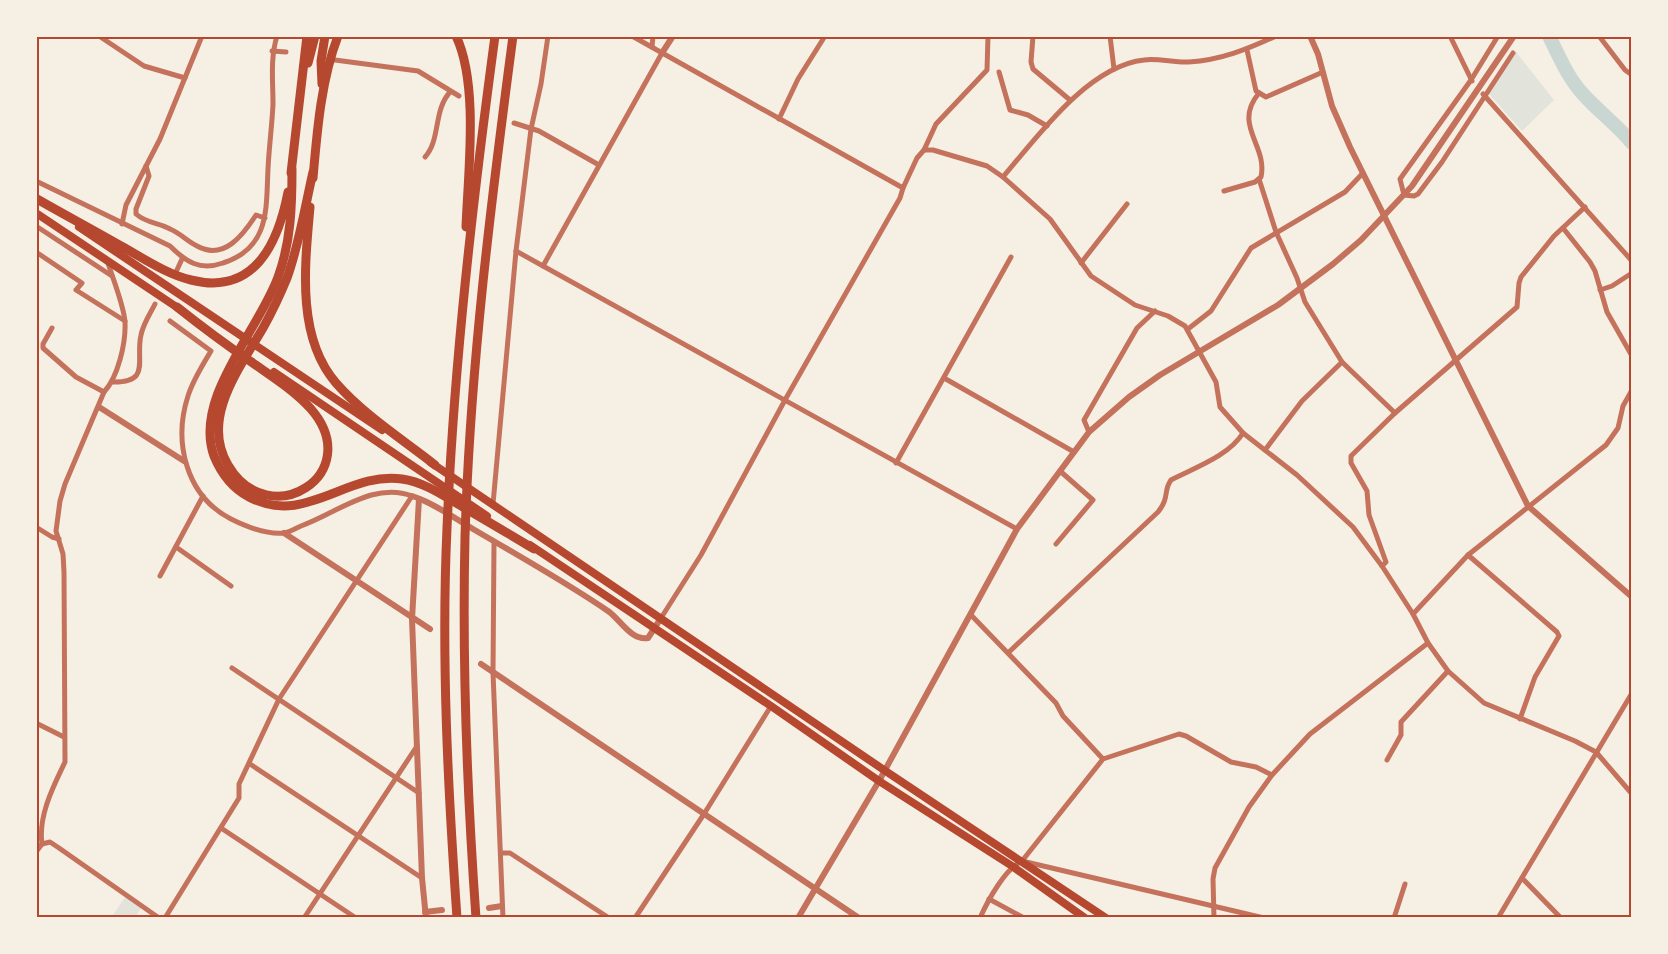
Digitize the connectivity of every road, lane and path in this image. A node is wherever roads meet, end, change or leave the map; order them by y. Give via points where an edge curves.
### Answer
1 (99, 36) edge
2 (202, 36) edge
3 (277, 36) edge
4 (307, 36) edge
5 (315, 36) edge
6 (325, 36) edge
7 (338, 36) edge
8 (456, 36) edge
9 (495, 36) edge
10 (515, 36) edge
11 (548, 36) edge
12 (632, 36) edge
13 (653, 36) edge
14 (673, 36) edge
15 (825, 36) edge
16 (988, 36) edge
17 (1033, 36) edge
18 (1110, 36) edge
19 (1276, 36) edge
20 (1310, 36) edge
21 (1450, 36) edge
22 (1498, 36) edge
23 (1514, 36) edge
24 (1599, 36) edge
25 (652, 47) junction
26 (1247, 50) junction
27 (272, 51) junction
28 (286, 52) dead end
29 (662, 53) junction
30 (1513, 53) dead end
31 (335, 60) dead end
32 (1114, 69) junction
33 (999, 72) dead end
34 (1323, 72) junction
35 (1632, 75) edge
36 (185, 78) junction
37 (1472, 81) junction
38 (450, 92) junction
39 (1258, 93) junction
40 (1484, 95) junction
41 (459, 96) dead end
42 (301, 97) junction
43 (1070, 100) junction
44 (322, 101) junction
45 (779, 119) junction
46 (514, 123) dead end
47 (1047, 126) junction
48 (531, 129) junction
49 (924, 150) junction
50 (425, 157) dead end
51 (599, 165) junction
52 (146, 166) junction
53 (292, 169) junction
54 (313, 172) junction
55 (1363, 173) junction
56 (1003, 177) junction
57 (1259, 178) junction
58 (36, 181) edge
59 (903, 188) junction
60 (1224, 191) dead end
61 (1404, 195) junction
62 (37, 198) edge
63 (1127, 204) dead end
64 (1585, 207) junction
65 (36, 213) edge
66 (1384, 216) junction
67 (265, 218) junction
68 (122, 224) junction
69 (36, 226) edge
70 (1563, 228) junction
71 (1276, 232) junction
72 (516, 251) junction
73 (36, 252) edge
74 (1011, 257) dead end
75 (182, 259) junction
76 (108, 261) junction
77 (1632, 261) edge
78 (1081, 263) junction
79 (543, 266) junction
80 (176, 272) dead end
81 (1632, 273) edge
82 (112, 276) junction
83 (1299, 289) junction
84 (1600, 290) junction
85 (155, 304) dead end
86 (177, 307) junction
87 (1155, 311) junction
88 (462, 316) junction
89 (125, 321) junction
90 (170, 321) dead end
91 (261, 323) junction
92 (52, 328) dead end
93 (1188, 329) junction
94 (1199, 351) junction
95 (1632, 356) edge
96 (1342, 362) junction
97 (1456, 362) junction
98 (235, 367) junction
99 (944, 378) junction
100 (112, 382) junction
101 (1632, 390) edge
102 (104, 392) junction
103 (785, 400) junction
104 (99, 407) junction
105 (1395, 413) junction
106 (1089, 432) junction
107 (1243, 433) junction
108 (1265, 450) junction
109 (1074, 452) junction
110 (184, 461) junction
111 (897, 463) junction
112 (435, 465) junction
113 (1060, 471) junction
114 (203, 496) junction
115 (416, 497) junction
116 (493, 504) junction
117 (1528, 506) junction
118 (36, 527) edge
119 (1017, 530) junction
120 (284, 533) junction
121 (59, 538) junction
122 (494, 542) junction
123 (1056, 544) dead end
124 (176, 547) junction
125 (534, 549) junction
126 (1468, 555) junction
127 (1382, 566) junction
128 (160, 576) dead end
129 (356, 581) junction
130 (231, 586) dead end
131 (1632, 597) edge
132 (1413, 614) junction
133 (971, 615) junction
134 (661, 618) junction
135 (412, 619) junction
136 (654, 628) junction
137 (430, 629) dead end
138 (1428, 644) junction
139 (1009, 652) junction
140 (481, 664) dead end
141 (232, 668) dead end
142 (1448, 671) junction
143 (493, 673) junction
144 (1632, 693) edge
145 (279, 699) junction
146 (771, 706) junction
147 (1520, 719) junction
148 (36, 723) edge
149 (64, 737) junction
150 (418, 745) junction
151 (1596, 752) junction
152 (1102, 759) junction
153 (1387, 760) dead end
154 (250, 764) junction
155 (884, 770) junction
156 (1272, 775) junction
157 (396, 779) junction
158 (879, 781) junction
159 (419, 793) junction
160 (1632, 794) edge
161 (704, 814) junction
162 (221, 828) junction
163 (357, 837) junction
164 (42, 844) junction
165 (36, 852) edge
166 (501, 853) junction
167 (1022, 861) junction
168 (1011, 866) junction
169 (422, 878) junction
170 (1522, 878) junction
171 (1405, 884) dead end
172 (816, 890) junction
173 (320, 894) junction
174 (989, 898) junction
175 (502, 906) junction
176 (1213, 906) junction
177 (489, 908) dead end
178 (442, 910) dead end
179 (426, 915) edge
180 (159, 918) edge
181 (165, 918) edge
182 (304, 918) edge
183 (356, 918) edge
184 (457, 918) edge
185 (476, 918) edge
186 (503, 918) edge
187 (609, 918) edge
188 (634, 918) edge
189 (798, 918) edge
190 (860, 918) edge
191 (980, 918) edge
192 (1024, 918) edge
193 (1085, 918) edge
194 (1106, 918) edge
195 (1214, 918) edge
196 (1263, 918) edge
197 (1394, 918) edge
198 (1498, 918) edge
199 (1561, 918) edge

1 - 36 street via 144,66
2 - 36 street
3 - 27 street
4 - 42 highway
5 - 42 highway
6 - 44 highway
7 - 44 highway
8 - 88 highway via 465,58 470,93
9 - 88 highway
10 - 185 highway via 480,319 468,466 464,635
11 - 48 street
12 - 25 street
13 - 25 street
14 - 29 street
15 - 45 street
16 - 49 street via 987,70 936,124
17 - 43 street via 1033,69
18 - 32 street
19 - 26 street
20 - 34 street
21 - 37 street
22 - 37 street
23 - 61 street
24 - 35 street
25 - 29 street
26 - 32 street via 1188,62 1144,60
26 - 39 street
27 - 28 street
27 - 67 street via 273,106
29 - 45 street
29 - 51 street
30 - 40 street
31 - 38 street via 418,71
32 - 43 street
33 - 47 street via 1010,110
34 - 39 street via 1266,97
34 - 55 street via 1332,106
36 - 52 street
37 - 61 street via 1400,179
38 - 41 street
38 - 50 street via 442,100 432,149
39 - 57 street via 1248,114 1262,162
40 - 61 street via 1418,194
40 - 64 street
42 - 53 highway
43 - 47 street
44 - 54 highway
45 - 59 street
46 - 48 street
47 - 56 street
48 - 51 street
48 - 72 street
49 - 56 street via 987,166
49 - 59 street via 916,158
51 - 79 street
52 - 67 street via 149,176 136,214 168,227 198,247 210,251 225,248 242,236 256,215
52 - 68 street via 126,205
53 - 62 highway via 282,218 269,251 239,276 214,283 172,273
53 - 91 highway via 288,240
54 - 91 highway via 288,276
54 - 112 highway via 306,289 310,326 319,356 348,396
55 - 66 street
55 - 71 street via 1345,192
56 - 78 street via 1050,219
57 - 60 street
57 - 71 street
58 - 68 street
59 - 103 street
61 - 66 street
62 - 112 main road
63 - 78 street
64 - 70 street
64 - 77 street
65 - 76 main road
66 - 83 street via 1333,264
66 - 97 street
67 - 75 street via 248,249 236,259 208,266
68 - 75 street via 170,246
69 - 82 street
70 - 84 street via 1590,262
70 - 97 street via 1521,277 1517,307
71 - 83 street
71 - 93 street via 1251,248 1211,311
72 - 79 street
72 - 116 street
73 - 89 street via 82,284 76,290
74 - 99 street
75 - 80 street
76 - 82 street
76 - 86 main road
78 - 87 street via 1091,276 1134,305
79 - 103 street
81 - 84 street
82 - 89 street
83 - 94 street
83 - 96 street
84 - 95 street via 1606,312
85 - 100 street via 141,334 139,374 124,383
86 - 98 highway via 298,397 316,416 326,435 327,460 316,481 306,489 284,497 262,494 240,480 225,460 219,436 220,416
86 - 125 main road
87 - 93 street
87 - 106 street via 1137,328 1084,420
88 - 184 highway via 447,530 447,736
89 - 100 street
90 - 110 street via 211,351 194,381 184,412
91 - 98 highway
92 - 102 street via 43,348 76,378
93 - 94 street
94 - 106 street via 1160,375
94 - 107 street via 1216,382 1220,407
96 - 105 street
96 - 108 street via 1297,406
97 - 105 street
97 - 117 street
98 - 125 highway via 214,402 210,435 223,473 246,495 270,504 294,506 371,480 402,479 433,490
99 - 109 street
99 - 111 street
100 - 102 street
101 - 117 street via 1618,428 1606,445
102 - 104 street
103 - 111 street
103 - 134 street via 701,555
104 - 110 street
104 - 121 street via 65,484 56,522
105 - 127 street via 1350,459 1367,491 1369,515 1386,557
106 - 109 street
107 - 108 street
107 - 139 street via 1238,442 1171,480 1166,486 1165,503 1158,512
108 - 127 street via 1353,527
109 - 113 street
110 - 114 street
111 - 119 street
112 - 116 main road
113 - 119 street
113 - 123 street via 1093,500
114 - 120 street via 226,516 246,526
114 - 124 street
115 - 120 street via 377,492
115 - 122 street
115 - 129 street
115 - 135 street
116 - 134 main road
117 - 126 street
117 - 131 street
118 - 121 street
119 - 133 street
120 - 129 street
121 - 149 street via 64,572
122 - 136 street via 568,584 611,613 637,637 648,638
122 - 143 street
124 - 128 street
124 - 130 street
125 - 136 main road
126 - 132 street
126 - 147 street via 1559,636 1535,677
127 - 132 street
129 - 135 street
129 - 145 street
132 - 138 street
133 - 139 street
133 - 155 street
134 - 136 street
134 - 155 main road
135 - 137 street
135 - 150 street
136 - 146 main road
138 - 142 street
138 - 156 street via 1310,734
139 - 152 street
140 - 143 street
141 - 145 street
142 - 147 street via 1484,703
142 - 153 street via 1401,722 1401,735
143 - 161 street
143 - 166 street
144 - 151 street
145 - 154 street
145 - 157 street
146 - 158 main road
146 - 161 street
147 - 151 street
148 - 149 street
149 - 164 street via 65,762 40,826
150 - 157 street
150 - 159 street
151 - 160 street
151 - 170 street
152 - 156 street via 1179,734 1231,762
152 - 167 street
154 - 162 street via 239,784 239,798
154 - 163 street
155 - 158 street
155 - 167 main road
156 - 176 street via 1215,868
157 - 159 street
157 - 163 street
158 - 168 main road
158 - 172 street
159 - 169 street
161 - 172 street
161 - 188 street
162 - 173 street
162 - 181 street
163 - 169 street
163 - 173 street
164 - 165 street
164 - 180 street via 59,848
166 - 175 street
166 - 187 street via 510,853
167 - 168 street
167 - 176 street
167 - 194 main road
168 - 174 street
168 - 193 main road
169 - 179 street
170 - 198 street
170 - 199 street
171 - 197 street
172 - 189 street
172 - 190 street
173 - 182 street
173 - 183 street
174 - 191 street
174 - 192 street
175 - 177 street
175 - 186 street
176 - 195 street
176 - 196 street
178 - 179 street

